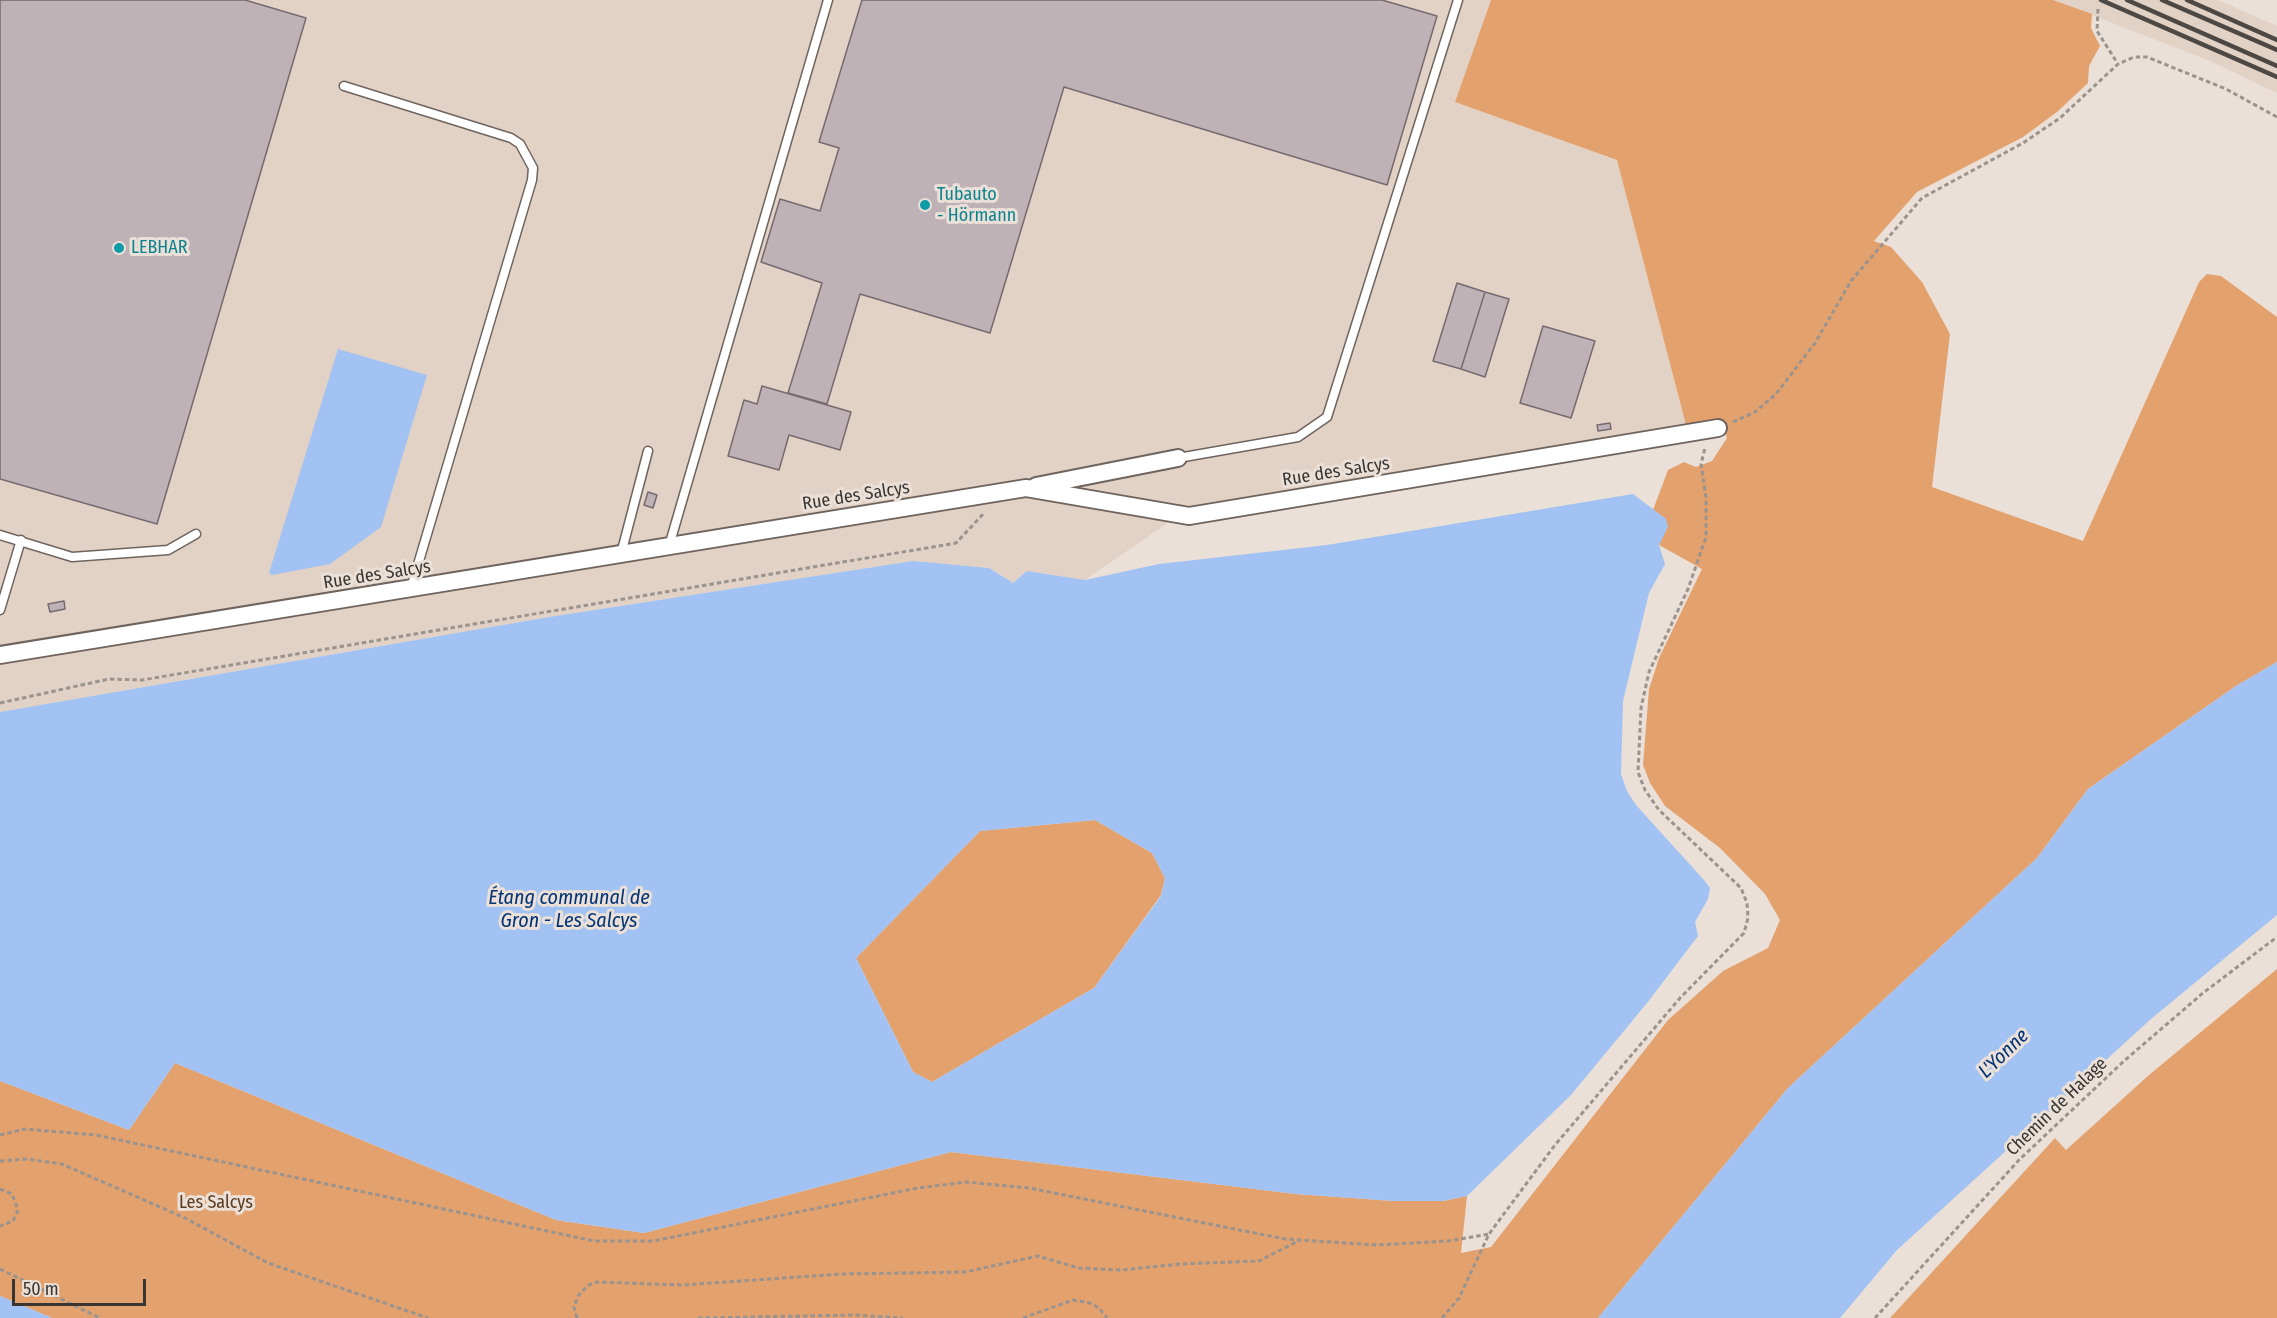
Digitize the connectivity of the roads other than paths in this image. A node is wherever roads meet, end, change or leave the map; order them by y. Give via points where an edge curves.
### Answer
1 (828, 0) edge
2 (1458, 0) edge
3 (344, 86) dead end
4 (1718, 428) road end
5 (648, 451) dead end
6 (1179, 458) joint
7 (1026, 488) junction
8 (196, 534) dead end
9 (0, 535) edge
10 (21, 540) junction
11 (669, 547) junction
12 (621, 555) junction
13 (410, 590) junction
14 (0, 610) edge
15 (0, 655) edge

1 - 11 lane
2 - 6 lane via 1327,417 1298,437
3 - 13 lane via 511,138 524,150 533,168
4 - 7 street, Rue des Salcys via 1189,516
5 - 12 lane
6 - 7 street
7 - 11 street, Rue des Salcys
8 - 10 lane via 168,550 72,557
9 - 10 lane
10 - 14 lane
11 - 12 street, Rue des Salcys
12 - 13 street, Rue des Salcys
13 - 15 street, Rue des Salcys

